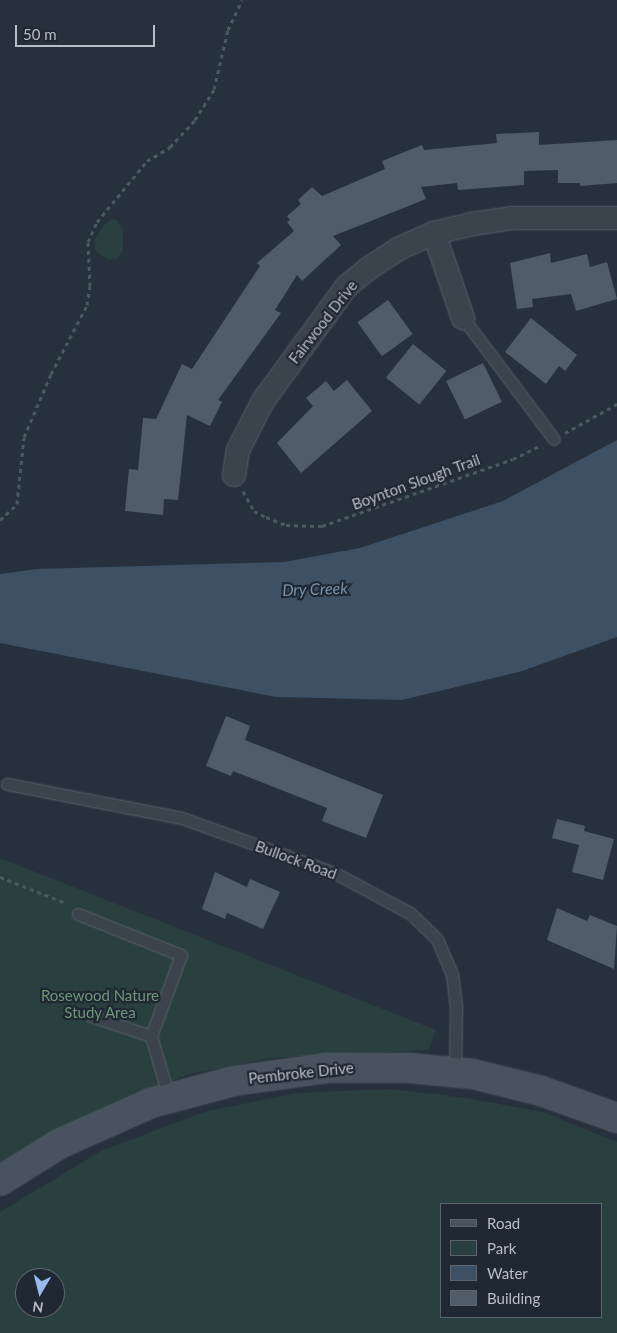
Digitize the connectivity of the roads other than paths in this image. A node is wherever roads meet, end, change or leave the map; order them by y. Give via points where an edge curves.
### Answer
1 (617, 218) edge
2 (434, 233) junction
3 (463, 318) joint
4 (554, 439) road end
5 (234, 476) road end
6 (7, 784) dead end
7 (78, 914) dead end
8 (91, 1016) dead end
9 (151, 1036) junction
10 (455, 1072) junction
11 (169, 1098) junction
12 (617, 1118) edge
13 (0, 1181) edge

1 - 2 street, Fairwood Drive via 512,218
2 - 3 street
2 - 5 street, Fairwood Drive via 398,249 347,286 263,401 238,450
3 - 4 lane
6 - 10 lane, Bullock Road via 182,818 335,873 410,913 437,939 452,974 456,1009
7 - 9 lane via 181,955
8 - 9 lane
9 - 11 lane
10 - 11 street, Pembroke Drive via 326,1068 234,1081
10 - 12 street, Pembroke Drive via 541,1090
11 - 13 street, Pembroke Drive via 104,1122 59,1144

